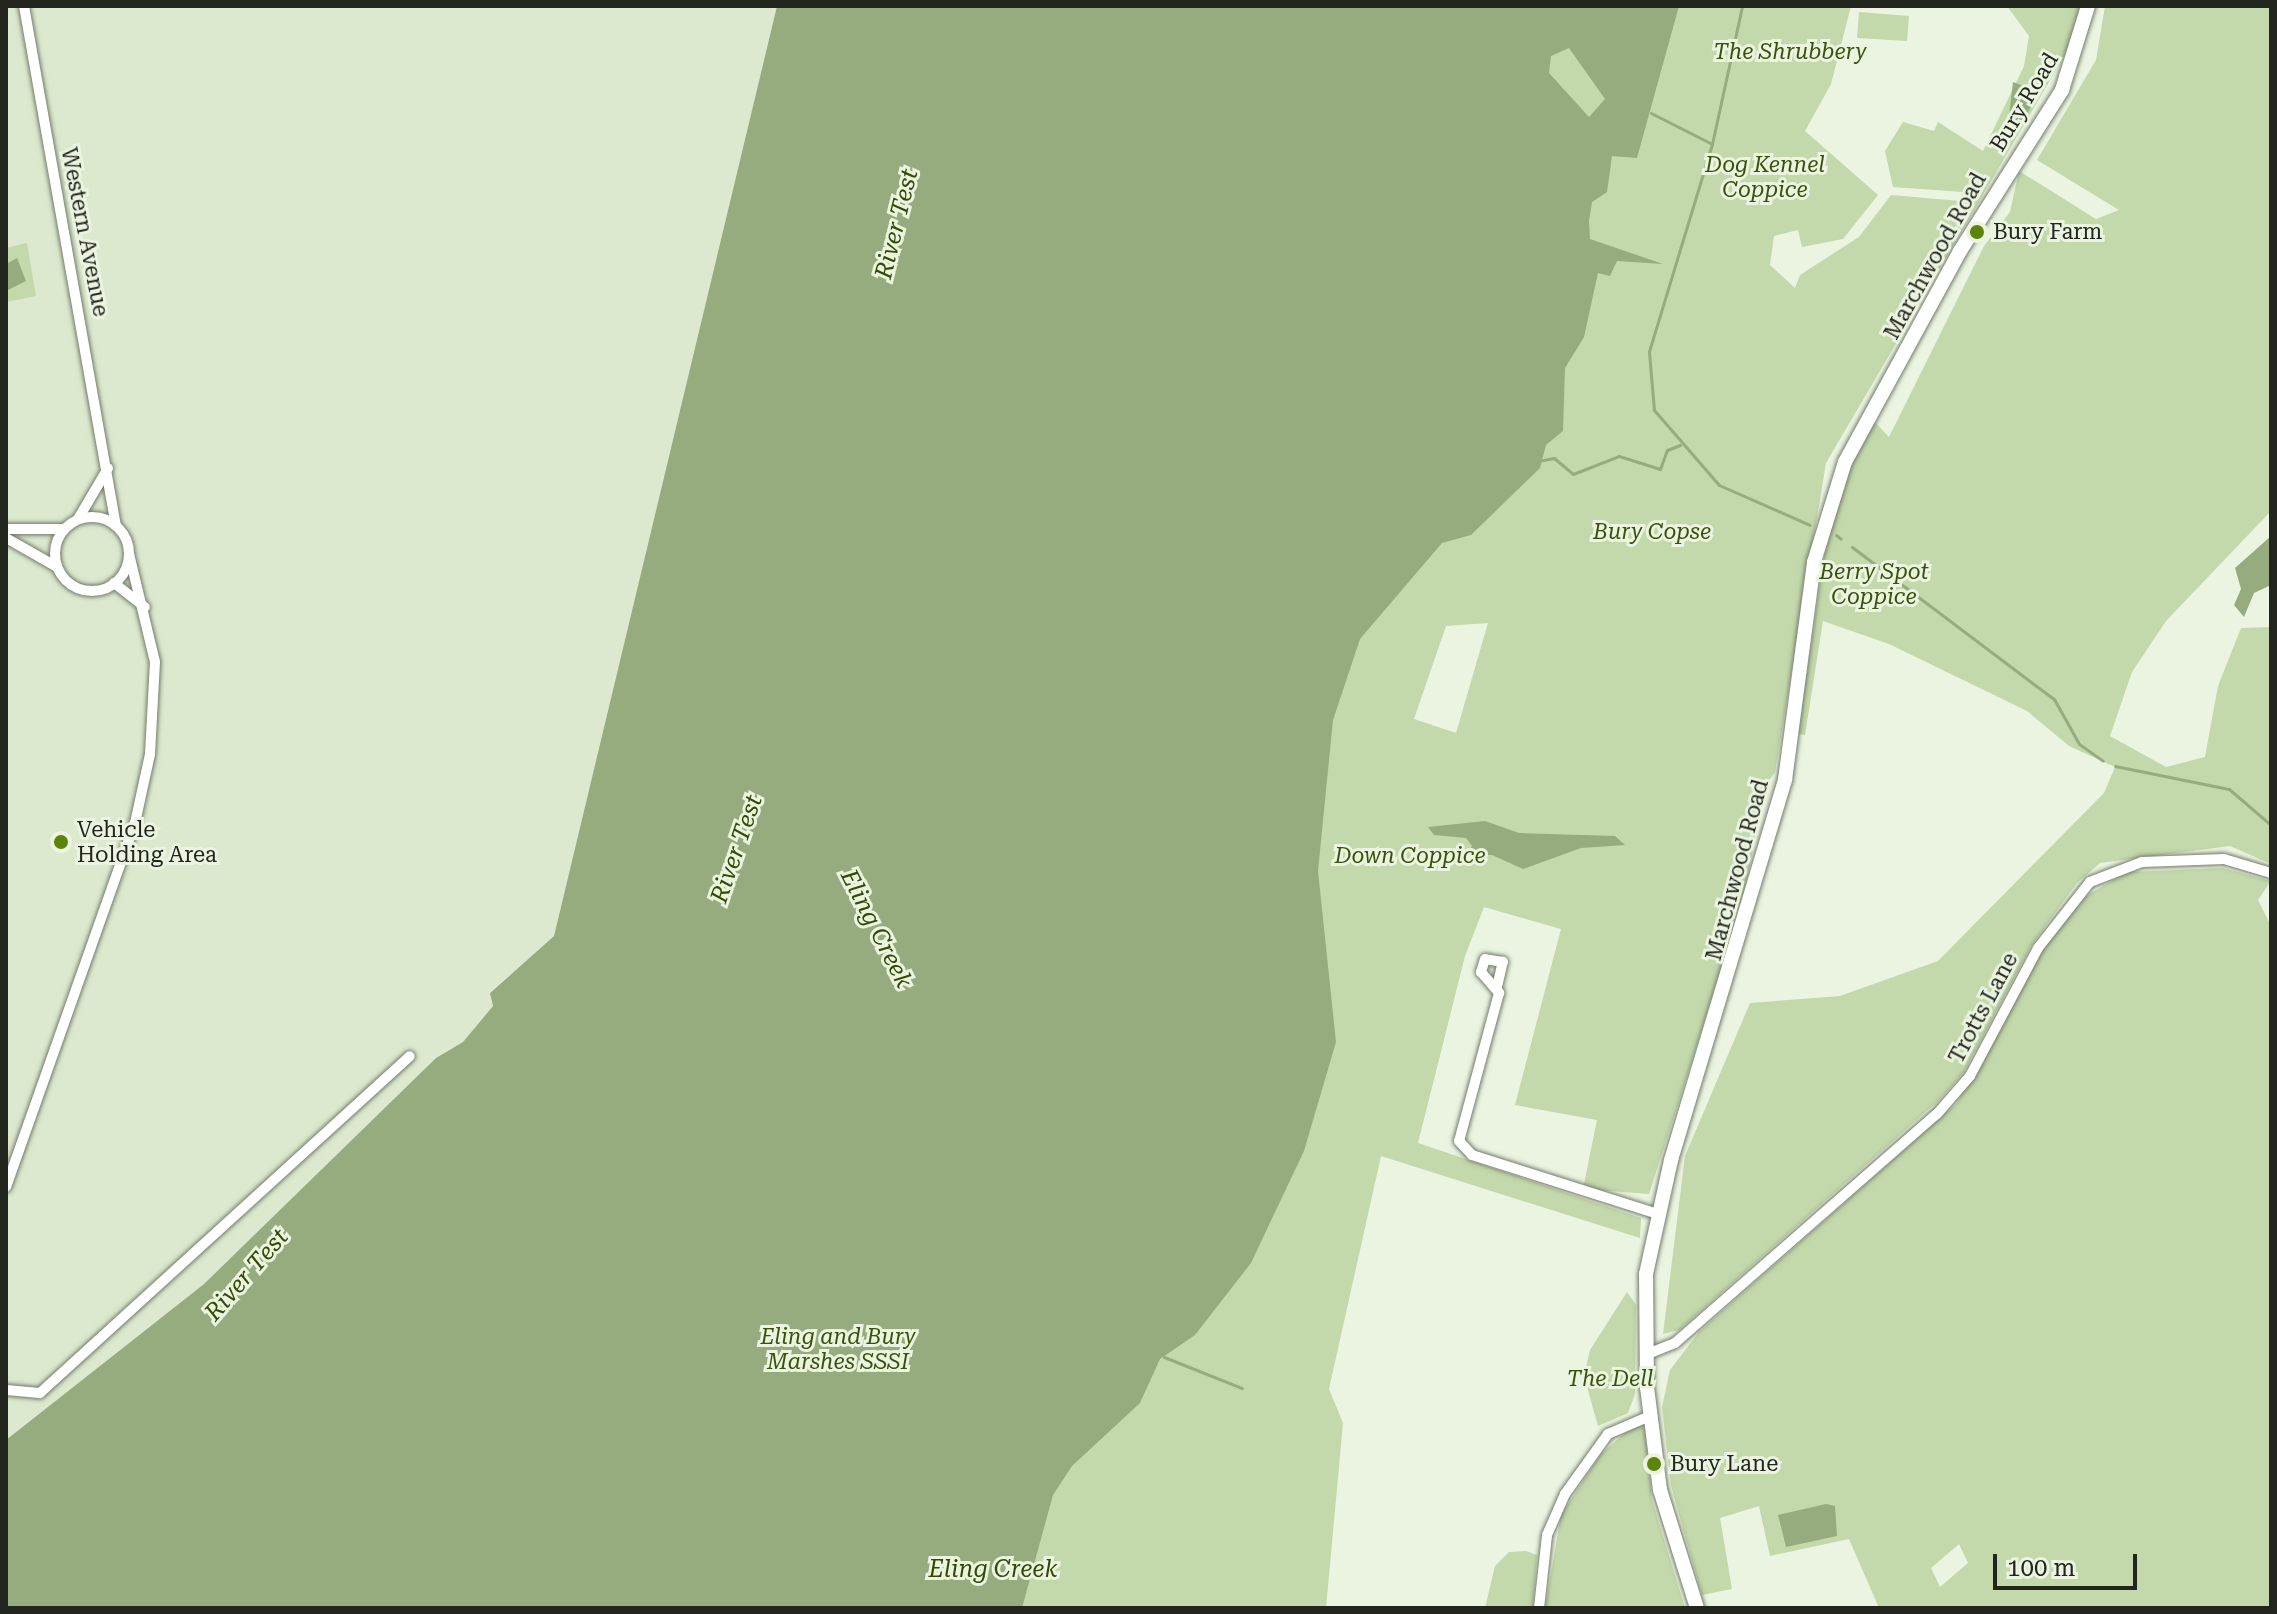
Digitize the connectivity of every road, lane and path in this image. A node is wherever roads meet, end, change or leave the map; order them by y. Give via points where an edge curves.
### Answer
1 (24, 6) edge
2 (2088, 6) edge
3 (2006, 173) joint
4 (109, 466) junction
5 (78, 519) junction
6 (116, 526) junction
7 (6, 529) edge
8 (64, 529) junction
9 (6, 538) edge
10 (129, 554) junction
11 (57, 567) junction
12 (114, 583) junction
13 (145, 607) junction
14 (2271, 873) edge
15 (1497, 987) dead end
16 (410, 1056) dead end
17 (6, 1187) edge
18 (1658, 1214) junction
19 (1645, 1355) junction
20 (6, 1390) edge
21 (1650, 1416) junction
22 (1539, 1608) edge
23 (1697, 1608) edge

1 - 4 street, Western Avenue
2 - 3 street, Bury Road via 2076,63
3 - 18 street, Marchwood Road via 1865,424 1827,513 1785,780
4 - 5 street
4 - 6 street, Western Avenue
5 - 6 street
5 - 8 street
6 - 10 street
7 - 8 street
8 - 11 street via 55,547
9 - 11 street
10 - 12 street
10 - 13 street
11 - 12 street via 86,591
12 - 13 street
13 - 17 street via 155,701 135,823
14 - 19 street, Trotts Lane via 2224,859 2142,862 2090,882 2038,948 1970,1076 1937,1114 1675,1343
15 - 18 street via 1459,1141 1472,1155
16 - 20 street via 40,1393
18 - 19 street, Marchwood Road via 1646,1274
19 - 21 street, Marchwood Road
21 - 22 street via 1608,1434 1565,1494 1547,1535
21 - 23 street, Marchwood Road via 1669,1532

